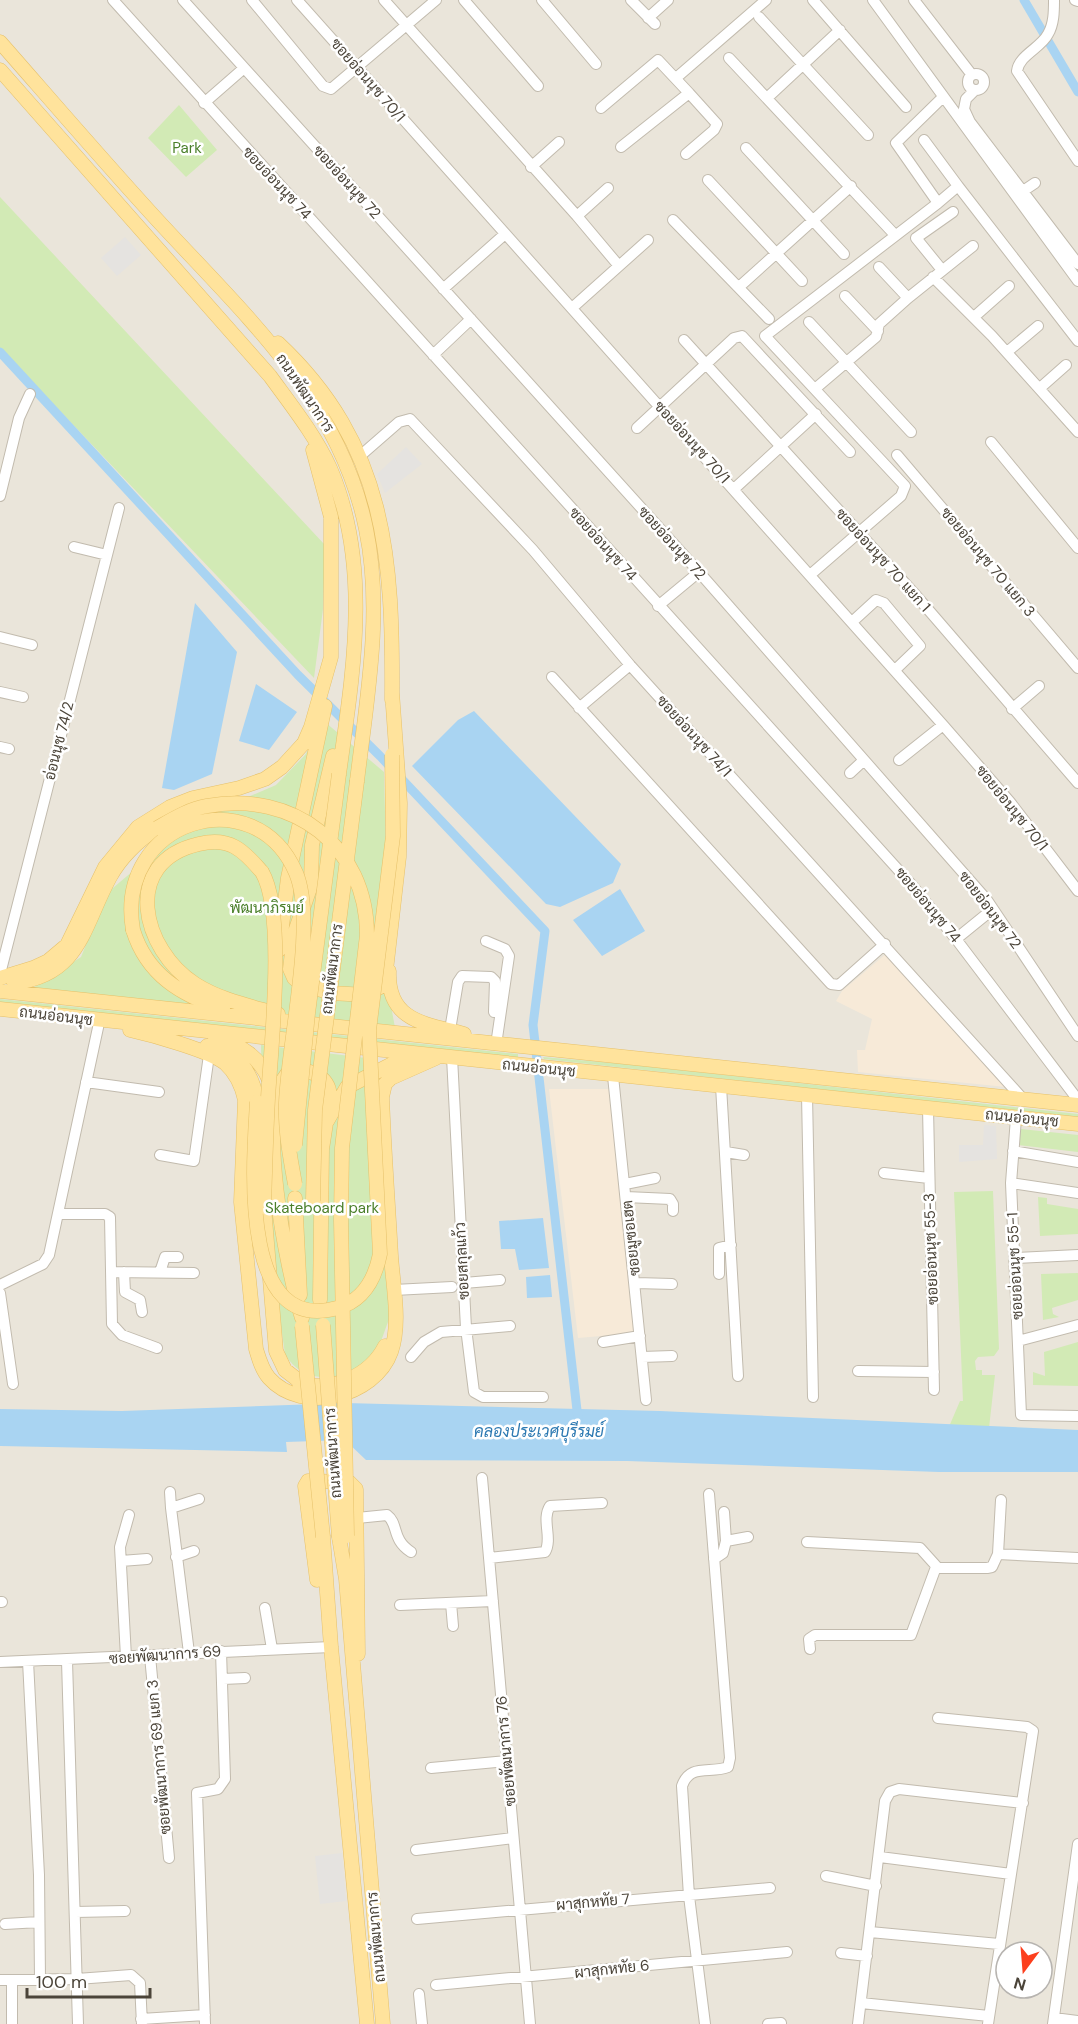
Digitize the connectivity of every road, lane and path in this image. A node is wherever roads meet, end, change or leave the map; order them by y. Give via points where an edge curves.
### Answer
1 (113, 0) edge
2 (183, 0) edge
3 (297, 0) edge
4 (384, 0) edge
5 (436, 0) edge
6 (464, 0) edge
7 (542, 0) edge
8 (632, 0) edge
9 (668, 0) edge
10 (766, 0) edge
11 (813, 0) edge
12 (873, 0) edge
13 (914, 0) edge
14 (1054, 0) edge
15 (260, 3) edge
16 (759, 17) dead end
17 (406, 26) junction
18 (840, 30) junction
19 (0, 42) edge
20 (729, 58) dead end
21 (804, 63) junction
22 (596, 64) dead end
23 (243, 69) junction
24 (357, 69) junction
25 (0, 70) edge
26 (676, 78) junction
27 (538, 86) dead end
28 (689, 93) junction
29 (767, 98) junction
30 (942, 98) junction
31 (204, 103) junction
32 (906, 107) dead end
33 (601, 108) dead end
34 (867, 135) dead end
35 (924, 140) dead end
36 (559, 142) dead end
37 (621, 147) dead end
38 (746, 148) dead end
39 (686, 154) dead end
40 (1078, 161) edge
41 (531, 167) junction
42 (708, 180) dead end
43 (1035, 183) dead end
44 (850, 186) junction
45 (958, 186) junction
46 (608, 188) dead end
47 (1019, 194) junction
48 (938, 203) junction
49 (953, 212) dead end
50 (577, 216) junction
51 (673, 220) dead end
52 (813, 220) junction
53 (505, 234) junction
54 (895, 235) junction
55 (648, 240) dead end
56 (973, 246) dead end
57 (776, 253) junction
58 (844, 254) dead end
59 (1078, 264) edge
60 (619, 266) junction
61 (879, 267) dead end
62 (938, 274) junction
63 (802, 281) dead end
64 (1078, 281) edge
65 (1009, 286) dead end
66 (739, 287) junction
67 (444, 289) junction
68 (845, 296) dead end
69 (908, 298) junction
70 (572, 308) junction
71 (974, 317) junction
72 (252, 319) junction
73 (471, 319) junction
74 (769, 319) dead end
75 (809, 322) dead end
76 (1038, 326) dead end
77 (878, 331) junction
78 (684, 340) dead end
79 (1078, 341) edge
80 (1007, 352) junction
81 (434, 355) junction
82 (847, 362) junction
83 (705, 364) junction
84 (1066, 365) dead end
85 (816, 388) junction
86 (1040, 388) junction
87 (30, 394) dead end
88 (660, 407) junction
89 (816, 414) junction
90 (304, 424) junction
91 (637, 428) dead end
92 (911, 432) dead end
93 (1078, 432) edge
94 (991, 442) dead end
95 (781, 447) junction
96 (850, 452) dead end
97 (897, 455) dead end
98 (360, 456) junction
99 (734, 489) junction
100 (0, 492) edge
101 (119, 508) dead end
102 (858, 532) junction
103 (74, 547) dead end
104 (1078, 548) edge
105 (107, 555) junction
106 (699, 572) junction
107 (810, 575) junction
108 (658, 606) junction
109 (852, 622) junction
110 (0, 638) edge
111 (32, 645) dead end
112 (630, 665) junction
113 (1078, 668) edge
114 (895, 670) junction
115 (552, 677) dead end
116 (1039, 686) dead end
117 (0, 692) edge
118 (23, 697) dead end
119 (579, 708) junction
120 (1012, 709) junction
121 (319, 714) junction
122 (943, 725) junction
123 (341, 734) junction
124 (394, 756) junction
125 (864, 760) junction
126 (899, 760) dead end
127 (850, 773) dead end
128 (1078, 783) edge
129 (1078, 891) edge
130 (993, 909) junction
131 (956, 939) junction
132 (486, 941) dead end
133 (885, 944) junction
134 (390, 945) junction
135 (0, 976) edge
136 (275, 978) junction
137 (0, 984) edge
138 (0, 991) edge
139 (0, 1009) edge
140 (494, 1012) dead end
141 (264, 1018) junction
142 (84, 1019) junction
143 (303, 1022) junction
144 (99, 1023) junction
145 (144, 1029) junction
146 (450, 1030) junction
147 (1078, 1036) edge
148 (495, 1045) junction
149 (421, 1054) junction
150 (209, 1055) junction
151 (447, 1057) junction
152 (613, 1076) junction
153 (86, 1082) junction
154 (721, 1086) junction
155 (159, 1092) dead end
156 (807, 1095) junction
157 (1023, 1098) junction
158 (1078, 1100) edge
159 (1078, 1105) edge
160 (276, 1108) junction
161 (927, 1108) junction
162 (1016, 1118) junction
163 (326, 1123) junction
164 (1078, 1124) edge
165 (1013, 1151) junction
166 (726, 1152) junction
167 (160, 1155) dead end
168 (744, 1155) dead end
169 (1078, 1162) edge
170 (884, 1173) dead end
171 (655, 1178) dead end
172 (929, 1178) junction
173 (1011, 1183) junction
174 (625, 1184) junction
175 (295, 1191) junction
176 (1078, 1193) edge
177 (626, 1197) junction
178 (673, 1211) dead end
179 (58, 1214) junction
180 (731, 1245) junction
181 (1078, 1255) edge
182 (178, 1257) dead end
183 (1015, 1258) junction
184 (112, 1272) junction
185 (124, 1272) junction
186 (160, 1272) junction
187 (194, 1273) dead end
188 (719, 1274) dead end
189 (500, 1280) dead end
190 (464, 1283) junction
191 (636, 1283) junction
192 (672, 1284) dead end
193 (0, 1285) edge
194 (453, 1287) dead end
195 (393, 1290) junction
196 (0, 1293) edge
197 (320, 1300) junction
198 (142, 1312) dead end
199 (394, 1319) junction
200 (302, 1322) junction
201 (1078, 1325) edge
202 (510, 1326) dead end
203 (466, 1328) junction
204 (640, 1336) junction
205 (1018, 1341) junction
206 (603, 1342) dead end
207 (157, 1348) dead end
208 (256, 1349) junction
209 (672, 1356) dead end
210 (411, 1357) dead end
211 (642, 1357) junction
212 (858, 1371) dead end
213 (934, 1372) junction
214 (738, 1376) dead end
215 (14, 1384) dead end
216 (303, 1384) junction
217 (934, 1390) dead end
218 (543, 1397) dead end
219 (813, 1397) dead end
220 (646, 1400) dead end
221 (1078, 1416) edge
222 (482, 1478) dead end
223 (170, 1492) dead end
224 (709, 1494) dead end
225 (199, 1499) dead end
226 (1001, 1500) dead end
227 (602, 1503) dead end
228 (171, 1508) junction
229 (724, 1512) dead end
230 (129, 1515) dead end
231 (357, 1518) junction
232 (343, 1537) junction
233 (748, 1537) dead end
234 (726, 1541) junction
235 (807, 1542) dead end
236 (194, 1551) dead end
237 (411, 1552) dead end
238 (998, 1554) junction
239 (176, 1557) junction
240 (489, 1558) junction
241 (1078, 1558) edge
242 (147, 1559) dead end
243 (714, 1559) junction
244 (121, 1561) junction
245 (936, 1567) junction
246 (493, 1601) junction
247 (451, 1603) junction
248 (400, 1605) dead end
249 (265, 1608) dead end
250 (329, 1623) junction
251 (453, 1626) dead end
252 (330, 1647) junction
253 (272, 1649) junction
254 (810, 1649) dead end
255 (221, 1651) junction
256 (189, 1653) junction
257 (150, 1656) junction
258 (126, 1657) junction
259 (28, 1661) junction
260 (67, 1661) junction
261 (0, 1662) edge
262 (245, 1678) dead end
263 (223, 1679) junction
264 (353, 1679) junction
265 (938, 1718) dead end
266 (507, 1761) junction
267 (431, 1768) dead end
268 (1023, 1803) junction
269 (513, 1838) junction
270 (1078, 1844) edge
271 (416, 1850) dead end
272 (880, 1857) junction
273 (169, 1858) dead end
274 (1011, 1874) junction
275 (826, 1876) dead end
276 (876, 1886) junction
277 (770, 1888) dead end
278 (689, 1896) junction
279 (520, 1909) junction
280 (125, 1911) dead end
281 (75, 1912) junction
282 (417, 1919) dead end
283 (39, 1922) junction
284 (5, 1924) dead end
285 (870, 1932) junction
286 (1000, 1940) edge
287 (994, 1944) edge
288 (787, 1952) dead end
289 (841, 1953) dead end
290 (867, 1956) junction
291 (699, 1960) junction
292 (526, 1977) junction
293 (77, 1979) junction
294 (0, 1980) edge
295 (12, 1980) junction
296 (40, 1980) junction
297 (994, 1982) edge
298 (436, 1985) dead end
299 (419, 1994) dead end
300 (861, 2003) junction
301 (205, 2020) edge
302 (989, 2020) edge
303 (142, 2021) edge
304 (1054, 2021) edge
305 (1078, 2021) edge
306 (781, 2023) edge
307 (12, 2024) edge
308 (78, 2024) edge
309 (367, 2024) edge
310 (383, 2024) edge
311 (422, 2024) edge
312 (530, 2024) edge
313 (705, 2024) edge
314 (768, 2024) edge
315 (858, 2024) edge

1 - 31 street, ซอยอ่อนนุช 74
2 - 23 street, ซอยอ่อนนุช 72
3 - 24 street, ซอยอ่อนนุช 70/1
4 - 17 street
5 - 17 street
6 - 27 street
7 - 22 street
8 - 9 street via 652,21
10 - 26 street
11 - 18 street
12 - 30 street
13 - 47 street via 972,75 969,85 975,90 966,99 964,109
14 - 40 street via 1050,31 1019,63 1017,71
15 - 24 street via 323,86 335,88
16 - 21 street
17 - 24 street
17 - 41 street
18 - 21 street
18 - 32 street
19 - 72 main road, ถนนพัฒนาการ via 151,213
20 - 29 street
21 - 29 street
21 - 34 street
23 - 31 street
23 - 67 street, ซอยอ่อนนุช 72
24 - 53 street, ซอยอ่อนนุช 70/1
25 - 90 main road, ถนนพัฒนาการ via 270,376
26 - 28 street
26 - 33 street via 658,60
28 - 37 street
28 - 39 street via 717,124
29 - 44 street
30 - 47 street
30 - 48 street via 896,142
31 - 81 street, ซอยอ่อนนุช 74
35 - 45 street
36 - 41 street
38 - 52 street
41 - 50 street
42 - 57 street
43 - 47 street
44 - 52 street
44 - 54 street
45 - 48 street
45 - 79 street
46 - 50 street
47 - 59 street
47 - 64 street
48 - 54 street
49 - 62 street via 916,238
50 - 60 street
51 - 66 street
52 - 57 street
52 - 58 street
53 - 67 street
53 - 70 street, ซอยอ่อนนุช 70/1
54 - 85 street via 765,336
55 - 60 street
56 - 62 street
57 - 63 street
57 - 66 street
60 - 70 street
61 - 69 street
62 - 69 street
62 - 71 street
65 - 71 street
66 - 74 street
67 - 73 street, ซอยอ่อนนุช 72
68 - 77 street
69 - 77 street via 879,324
70 - 88 street, ซอยอ่อนนุช 70/1
71 - 80 street
72 - 98 main road via 326,395 344,421
72 - 197 main road, ถนนพัฒนาการ, bridge via 320,410 344,455 372,566 372,651 315,1110 313,1201
73 - 81 street
73 - 106 street, ซอยอ่อนนุช 72
75 - 82 street
76 - 80 street
77 - 82 street
78 - 83 street, ซอยอ่อนนุช 70 แยก 1
80 - 86 street
81 - 108 street, ซอยอ่อนนุช 74
82 - 85 street
82 - 92 street
83 - 88 street
83 - 89 street via 734,338 744,337
83 - 95 street, ซอยอ่อนนุช 70 แยก 1
84 - 86 street
85 - 102 street via 904,486 902,496
86 - 93 street
87 - 100 street via 19,418
88 - 91 street
88 - 99 street, ซอยอ่อนนุช 70/1
89 - 95 street
89 - 96 street
90 - 121 main road via 331,517 330,664
90 - 123 main road, ถนนพัฒนาการ via 329,467 354,554 355,641
94 - 104 street
95 - 99 street
95 - 102 street, ซอยอ่อนนุช 70 แยก 1
97 - 113 street, ซอยอ่อนนุช 70 แยก 3
98 - 112 street, ซอยอ่อนนุช 74/1 via 399,422 410,419 533,550
98 - 124 main road via 387,556
99 - 107 street, ซอยอ่อนนุช 70/1
101 - 105 street, อ่อนนุช 74/2
102 - 107 street
102 - 120 street, ซอยอ่อนนุช 70 แยก 1
103 - 105 street
105 - 135 street, อ่อนนุช 74/2
106 - 108 street
106 - 125 street, ซอยอ่อนนุช 72
107 - 109 street, ซอยอ่อนนุช 70/1
108 - 131 street, ซอยอ่อนนุช 74 via 896,867
109 - 114 street, ซอยอ่อนนุช 70/1
109 - 114 street via 876,600 884,603 920,646
110 - 111 street
112 - 119 street
112 - 133 street, ซอยอ่อนนุช 74/1
114 - 122 street, ซอยอ่อนนุช 70/1
115 - 119 street
116 - 120 street
117 - 118 street
119 - 133 street via 831,984 838,986
120 - 128 street, ซอยอ่อนนุช 70 แยก 1
121 - 135 main road via 296,754 265,779 170,807 138,827 105,867 67,945 33,968
121 - 136 main road, bridge via 288,878
122 - 126 street
122 - 129 street, ซอยอ่อนนุช 70/1 via 1010,802
123 - 134 main road via 312,845 311,885 294,935 290,969 294,978 314,989 366,995 382,986
123 - 175 main road, ถนนพัฒนาการ, bridge via 298,1104
124 - 134 main road via 400,803 399,857
124 - 145 main road, bridge via 393,836 369,1030 380,1254 370,1284 350,1303 324,1310 304,1308 282,1294 268,1276 255,1204 257,1102 248,1071 224,1051
125 - 127 street
125 - 130 street, ซอยอ่อนนุช 72
130 - 131 street
130 - 147 street, ซอยอ่อนนุช 72
131 - 158 street, ซอยอ่อนนุช 74
132 - 148 street via 505,949 509,956
133 - 157 street, ซอยอ่อนนุช 74/1
134 - 146 main road via 390,988 399,1007 414,1021
136 - 143 main road, bridge via 273,906 267,881 247,855 212,841 183,849 164,863 151,881 146,900 160,948 192,983 221,997
136 - 216 main road, bridge via 264,1207 276,1351 285,1370
137 - 232 main road, bridge via 30,980 65,961 86,933 109,879 132,848 157,828 205,806 234,802 277,808 312,826 333,844 357,877 367,935 342,1158
138 - 141 main road, ถนนอ่อนนุช
139 - 142 main road, ถนนอ่อนนุช
140 - 146 street via 495,981 491,977 462,976
141 - 143 main road, ถนนอ่อนนุช
141 - 175 main road, bridge via 229,1011 176,989 144,957 133,930 130,902 139,870 163,839 192,824 219,820 256,830 277,846 294,870 302,891 303,933 286,1103
142 - 144 main road
142 - 145 main road, ถนนอ่อนนุช
143 - 148 main road, ถนนอ่อนนุช
144 - 145 main road
144 - 153 street
145 - 149 main road, ถนนอ่อนนุช
145 - 150 main road
145 - 160 main road via 210,1036 247,1051 264,1066
146 - 148 main road
148 - 157 main road, ถนนอ่อนนุช
149 - 151 main road, ถนนอ่อนนุช
149 - 163 main road via 347,1087
150 - 167 street via 194,1161
150 - 208 main road via 231,1069 245,1100 241,1202
151 - 152 main road, ถนนอ่อนนุช
151 - 190 street, ซอยสกุลแก้ว
151 - 195 main road via 391,1078 383,1089
152 - 154 main road, ถนนอ่อนนุช
152 - 174 street, ซอยมูซอเฮต
153 - 155 street
153 - 179 street
154 - 156 main road, ถนนอ่อนนุช
154 - 166 street
156 - 161 main road, ถนนอ่อนนุช
156 - 219 street
157 - 159 main road, ถนนอ่อนนุช
160 - 163 main road via 284,1075 305,1070 329,1085
160 - 200 main road via 275,1189 287,1268
161 - 162 main road, ถนนอ่อนนุช
161 - 172 street, ซอยอ่อนนุช 55-3
162 - 164 main road, ถนนอ่อนนุช
162 - 165 street, ซอยอ่อนนุช 55-1
163 - 197 main road via 322,1149
165 - 169 street
165 - 173 street, ซอยอ่อนนุช 55-1
166 - 168 street
166 - 180 street
170 - 172 street
171 - 174 street
172 - 213 street, ซอยอ่อนนุช 55-3
173 - 176 street
173 - 183 street, ซอยอ่อนนุช 55-1
174 - 177 street, ซอยมูซอเฮต
175 - 200 main road, ถนนพัฒนาการ
177 - 178 street via 670,1199
177 - 191 street, ซอยมูซอเฮต
179 - 184 street via 110,1217
179 - 193 street via 46,1260
180 - 188 street via 719,1248
180 - 214 street
181 - 183 street
182 - 186 street via 165,1257
183 - 205 street, ซอยอ่อนนุช 55-1
184 - 185 street
184 - 207 street via 115,1330
185 - 186 street
185 - 198 street via 125,1292 140,1300
186 - 187 street
189 - 190 street
190 - 203 street, ซอยสกุลแก้ว
191 - 192 street
191 - 204 street, ซอยมูซอเฮต
194 - 195 street
195 - 199 main road
196 - 215 street
197 - 232 main road, ถนนพัฒนาการ, bridge
199 - 208 main road via 391,1352 379,1372 362,1386 334,1396 289,1392 278,1386 262,1369
199 - 216 main road via 382,1352 362,1373 331,1385
200 - 250 main road, ถนนพัฒนาการ, bridge
201 - 205 street
202 - 203 street
203 - 210 street via 434,1335
203 - 218 street, ซอยสกุลแก้ว via 477,1396
204 - 206 street
204 - 211 street, ซอยมูซอเฮต
205 - 221 street, ซอยอ่อนนุช 55-1 via 1021,1415
208 - 216 main road via 271,1371
209 - 211 street
211 - 220 street, ซอยมูซอเฮต
212 - 213 street
213 - 217 street, ซอยอ่อนนุช 55-3
222 - 240 street, ซอยพัฒนาการ 76
223 - 228 street
224 - 243 street
225 - 228 street
226 - 238 street
227 - 240 street via 550,1506 546,1514 549,1544 545,1552
228 - 239 street
229 - 234 street
230 - 244 street via 120,1547
231 - 237 street via 387,1515 398,1541
231 - 250 main road via 356,1489 351,1484 306,1483 319,1595
231 - 264 main road via 360,1643
232 - 264 main road, ถนนพัฒนาการ
233 - 234 street
234 - 243 street via 723,1553
235 - 245 street via 920,1548
236 - 239 street
238 - 241 street
238 - 245 street via 992,1567
239 - 256 street
240 - 246 street, ซอยพัฒนาการ 76
242 - 244 street
243 - 278 street via 730,1758 728,1767 723,1769 688,1774 682,1786
244 - 258 street
245 - 254 street via 911,1635 815,1635 809,1639
246 - 247 street
246 - 266 street, ซอยพัฒนาการ 76
247 - 248 street
247 - 251 street
249 - 253 street
250 - 252 main road, ถนนพัฒนาการ
252 - 253 street, ซอยพัฒนาการ 69
252 - 309 main road, ถนนพัฒนาการ
253 - 255 street, ซอยพัฒนาการ 69
255 - 256 street, ซอยพัฒนาการ 69
255 - 263 street
256 - 257 street, ซอยพัฒนาการ 69
257 - 258 street, ซอยพัฒนาการ 69
257 - 273 street, ซอยพัฒนาการ 69 แยก 3
258 - 260 street, ซอยพัฒนาการ 69
259 - 260 street, ซอยพัฒนาการ 69
259 - 261 street, ซอยพัฒนาการ 69
259 - 283 street
260 - 281 street
262 - 263 street
263 - 301 street via 224,1785 212,1792 197,1793
264 - 310 main road, ถนนพัฒนาการ
265 - 268 street via 1030,1728 1033,1734
266 - 267 street
266 - 269 street, ซอยพัฒนาการ 76
268 - 272 street via 899,1789 890,1792 885,1801
268 - 274 street
269 - 271 street
269 - 279 street, ซอยพัฒนาการ 76
270 - 304 street
272 - 274 street
272 - 276 street
274 - 286 street
275 - 276 street
276 - 285 street
277 - 278 street, ผาสุกหทัย 7
278 - 279 street, ผาสุกหทัย 7
278 - 291 street
279 - 282 street, ผาสุกหทัย 7
279 - 292 street, ซอยพัฒนาการ 76
280 - 281 street
281 - 293 street
283 - 284 street
283 - 296 street
285 - 287 street
285 - 290 street
288 - 291 street, ผาสุกหทัย 6
289 - 290 street
290 - 300 street
291 - 292 street, ผาสุกหทัย 6
291 - 313 street
292 - 298 street, ผาสุกหทัย 6
292 - 312 street, ซอยพัฒนาการ 76
293 - 296 street
293 - 303 street via 124,1974 137,1979
293 - 308 street
294 - 295 street
295 - 296 street
295 - 307 street
297 - 302 street
299 - 311 street
300 - 302 street
300 - 315 street
301 - 303 street
304 - 305 street
306 - 314 street

